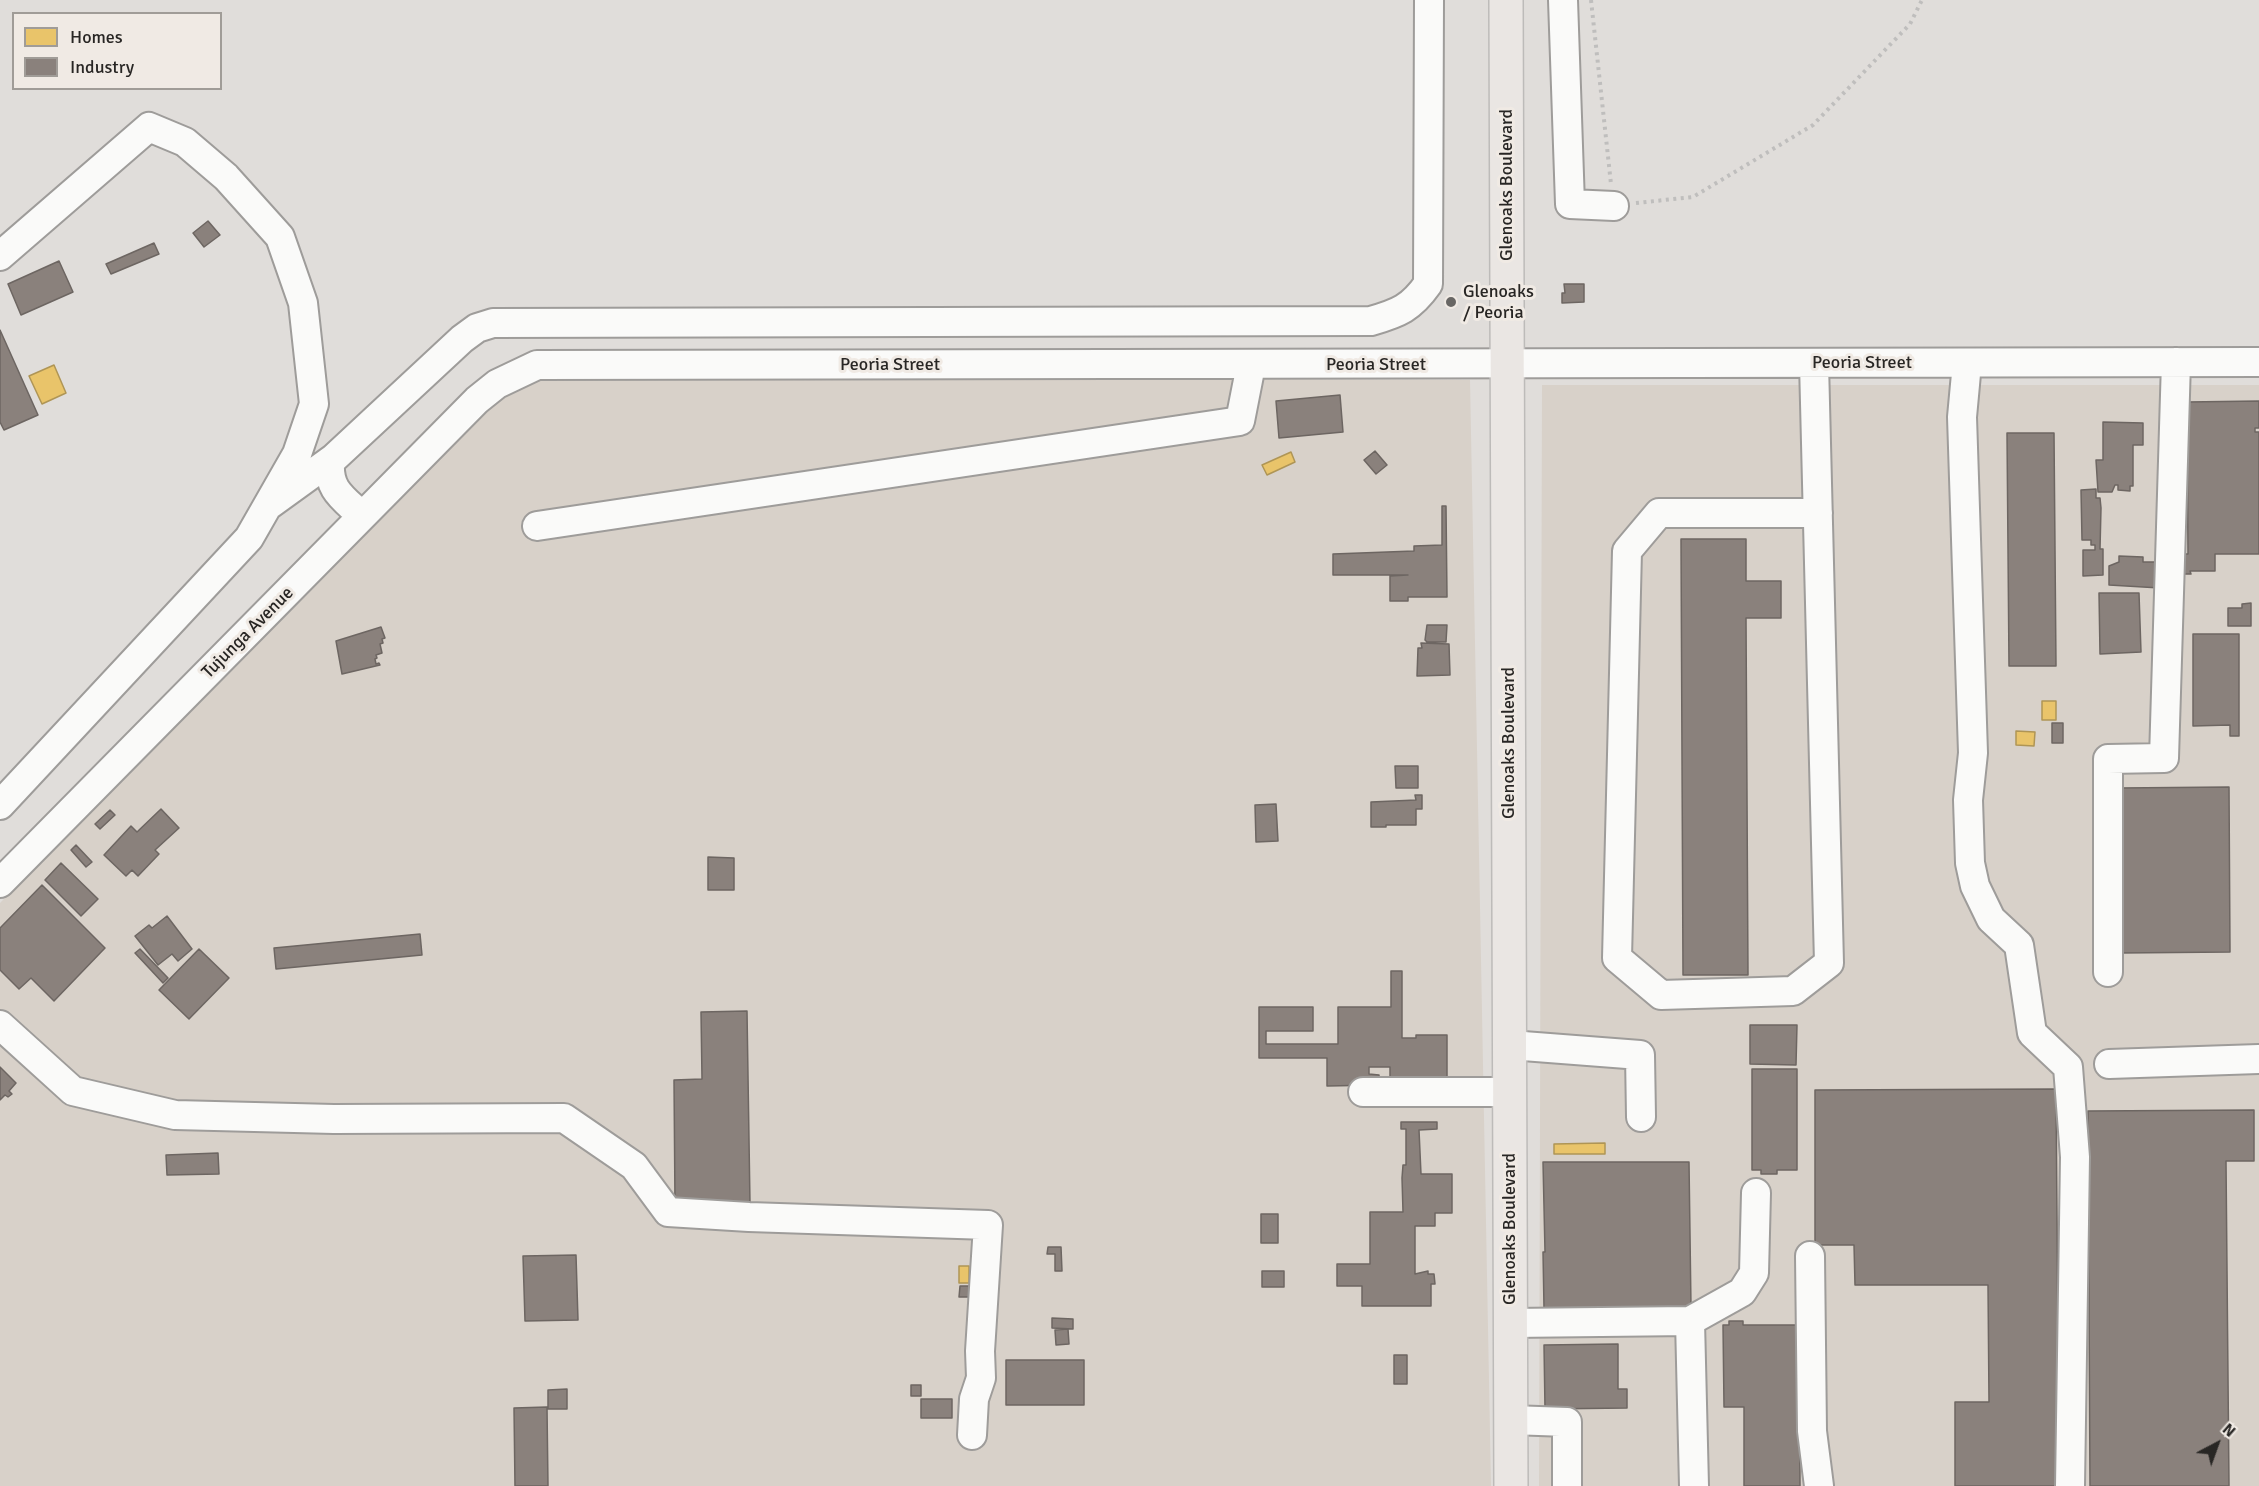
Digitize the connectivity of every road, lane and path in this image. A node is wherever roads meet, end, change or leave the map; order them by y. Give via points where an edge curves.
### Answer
1 (1428, 0) edge
2 (1506, 0) edge
3 (1563, 0) edge
4 (1591, 0) edge
5 (1922, 0) edge
6 (1614, 206) junction
7 (0, 256) edge
8 (2176, 362) junction
9 (2259, 362) edge
10 (1814, 363) junction
11 (1967, 363) junction
12 (1251, 365) junction
13 (1508, 365) junction
14 (497, 384) joint
15 (330, 461) junction
16 (269, 504) junction
17 (1818, 513) junction
18 (362, 516) junction
19 (537, 526) dead end
20 (0, 804) edge
21 (0, 883) edge
22 (2108, 972) dead end
23 (0, 1025) edge
24 (1510, 1045) junction
25 (2259, 1059) edge
26 (2109, 1064) dead end
27 (1363, 1092) dead end
28 (1510, 1092) junction
29 (1641, 1116) dead end
30 (1756, 1193) dead end
31 (1810, 1256) dead end
32 (1690, 1321) junction
33 (1511, 1323) junction
34 (1511, 1419) junction
35 (972, 1435) dead end
36 (1511, 1486) edge
37 (1567, 1486) edge
38 (1694, 1486) edge
39 (1819, 1486) edge
40 (2070, 1486) edge

1 - 15 street via 1428,284 1416,301 1394,315 1371,321 493,323 462,339
2 - 13 main road, Glenoaks Boulevard
3 - 6 street via 1570,204
4 - 6 path
5 - 6 path via 1910,24 1813,125 1693,197
7 - 16 street via 149,126 185,142 226,177 280,237 303,303 314,404 297,454
8 - 9 street, Peoria Street
8 - 11 street, Peoria Street
8 - 22 street via 2164,758 2109,759
10 - 11 street, Peoria Street
10 - 13 street, Peoria Street
10 - 17 street
11 - 40 street via 1962,417 1973,753 1968,800 1970,863 1975,886 1991,919 2019,945 2032,1033 2068,1067 2075,1156
12 - 13 street, Peoria Street
12 - 14 street, Peoria Street via 537,366
12 - 19 street via 1240,422
13 - 24 main road, Glenoaks Boulevard
14 - 18 street, Tujunga Avenue
15 - 16 street
15 - 18 street via 329,478 338,493
16 - 20 street via 249,538
17 - 17 street via 1659,513 1627,551 1617,958 1661,995 1793,991 1829,963
18 - 21 street, Tujunga Avenue
23 - 35 street via 73,1091 175,1115 564,1118 634,1166 668,1212 988,1225 981,1378 974,1399
24 - 28 main road, Glenoaks Boulevard
24 - 29 street via 1640,1055
25 - 26 street
27 - 28 street
28 - 33 main road, Glenoaks Boulevard
30 - 32 street via 1754,1273 1742,1292
31 - 39 street via 1812,1431
32 - 33 street
32 - 38 street
33 - 34 main road, Glenoaks Boulevard
34 - 36 main road, Glenoaks Boulevard
34 - 37 street via 1567,1422

